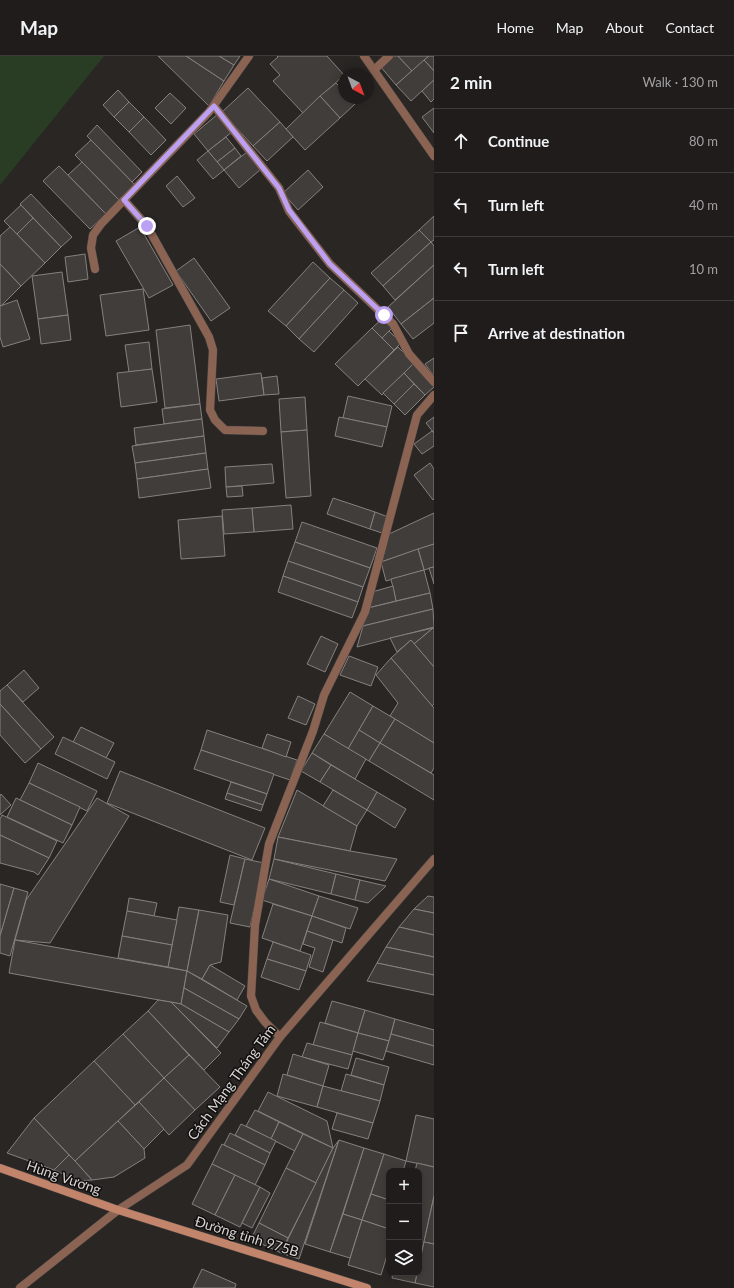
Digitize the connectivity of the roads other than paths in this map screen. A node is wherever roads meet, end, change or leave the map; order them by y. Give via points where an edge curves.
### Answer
1 (249, 56) edge
2 (364, 56) edge
3 (389, 56) edge
4 (373, 68) edge
5 (374, 70) joint
6 (214, 106) junction
7 (434, 156) edge
8 (124, 200) junction
9 (95, 269) dead end
10 (434, 382) edge
11 (434, 395) edge
12 (263, 430) dead end
13 (434, 859) edge
14 (280, 1037) junction
15 (0, 1168) edge
16 (118, 1210) junction
17 (20, 1288) edge
18 (367, 1288) edge

1 - 6 street
2 - 4 street
3 - 5 street
5 - 7 street
6 - 8 street
6 - 10 street via 279,188 289,210 330,264 392,324 410,354
8 - 9 street via 92,235 91,248
8 - 12 street via 147,226 209,337 213,350 210,410 215,420 226,430
11 - 14 street via 417,415 365,612 324,695 313,731 269,844 255,925 251,996 256,1010
13 - 14 street, Cách Mạng Tháng Tám
14 - 16 street, Cách Mạng Tháng Tám via 187,1164
15 - 16 main road, Hùng Vương
16 - 17 street, Cách Mạng Tháng Tám
16 - 18 main road, Đường tỉnh 975B

